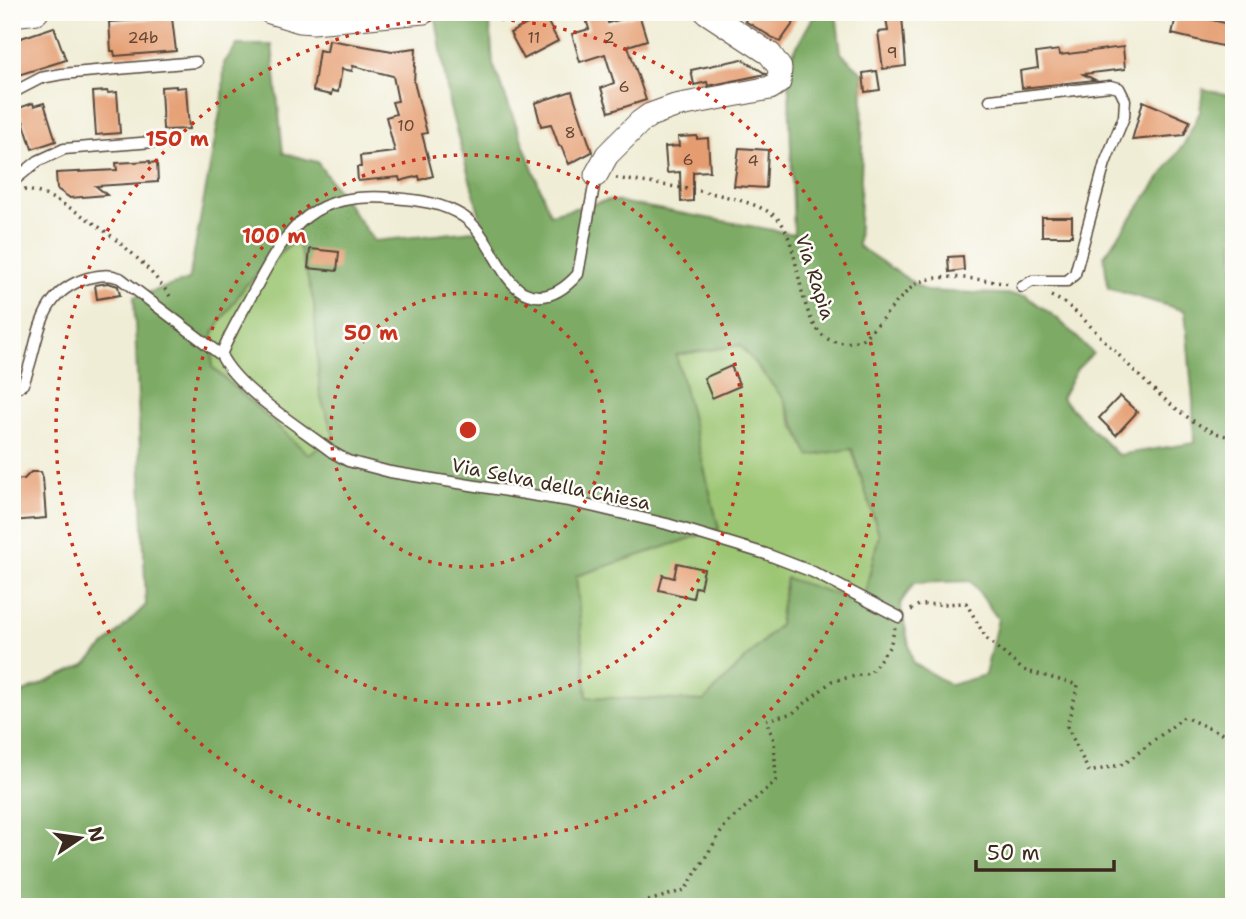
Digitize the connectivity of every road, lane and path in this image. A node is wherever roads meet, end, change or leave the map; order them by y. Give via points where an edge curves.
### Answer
1 (37, 12) edge
2 (270, 12) edge
3 (424, 12) edge
4 (706, 12) edge
5 (12, 15) edge
6 (196, 62) dead end
7 (12, 93) edge
8 (990, 100) dead end
9 (153, 142) dead end
10 (596, 175) junction
11 (16, 186) edge
12 (1022, 287) junction
13 (176, 306) dead end
14 (221, 355) junction
15 (12, 390) edge
16 (1234, 437) edge
17 (899, 617) junction
18 (1234, 738) edge
19 (628, 907) edge

1 - 5 street
2 - 3 street via 313,22
4 - 10 street via 770,54 780,68 779,82 770,88 650,115 607,155
6 - 7 lane via 62,75 29,83
8 - 12 lane via 1110,86 1119,88 1125,100 1124,117 1105,163 1075,274 1067,281 1032,281
9 - 11 lane via 64,149 45,156
10 - 12 path, Via Rapìa via 735,198 764,208 789,236 815,329 832,341 862,339 912,287 924,281 966,278
10 - 14 lane via 578,274 549,295 519,289 471,222 435,203 356,198 316,210 276,249
11 - 13 path via 50,197 111,234
12 - 16 path, Via Rapìa via 1064,301 1188,418 1214,433
14 - 15 lane, Via Selva della Chiesa via 120,278 94,277 69,287 48,306 23,384
14 - 17 lane, Via Selva della Chiesa via 242,384 348,461 415,477 569,501 667,524 813,572
17 - 18 path via 919,605 966,603 986,638 1023,670 1078,685 1067,726 1089,772 1124,764 1184,717
17 - 19 path via 890,646 870,673 832,681 793,713 766,720 774,740 776,781 726,824 685,890

